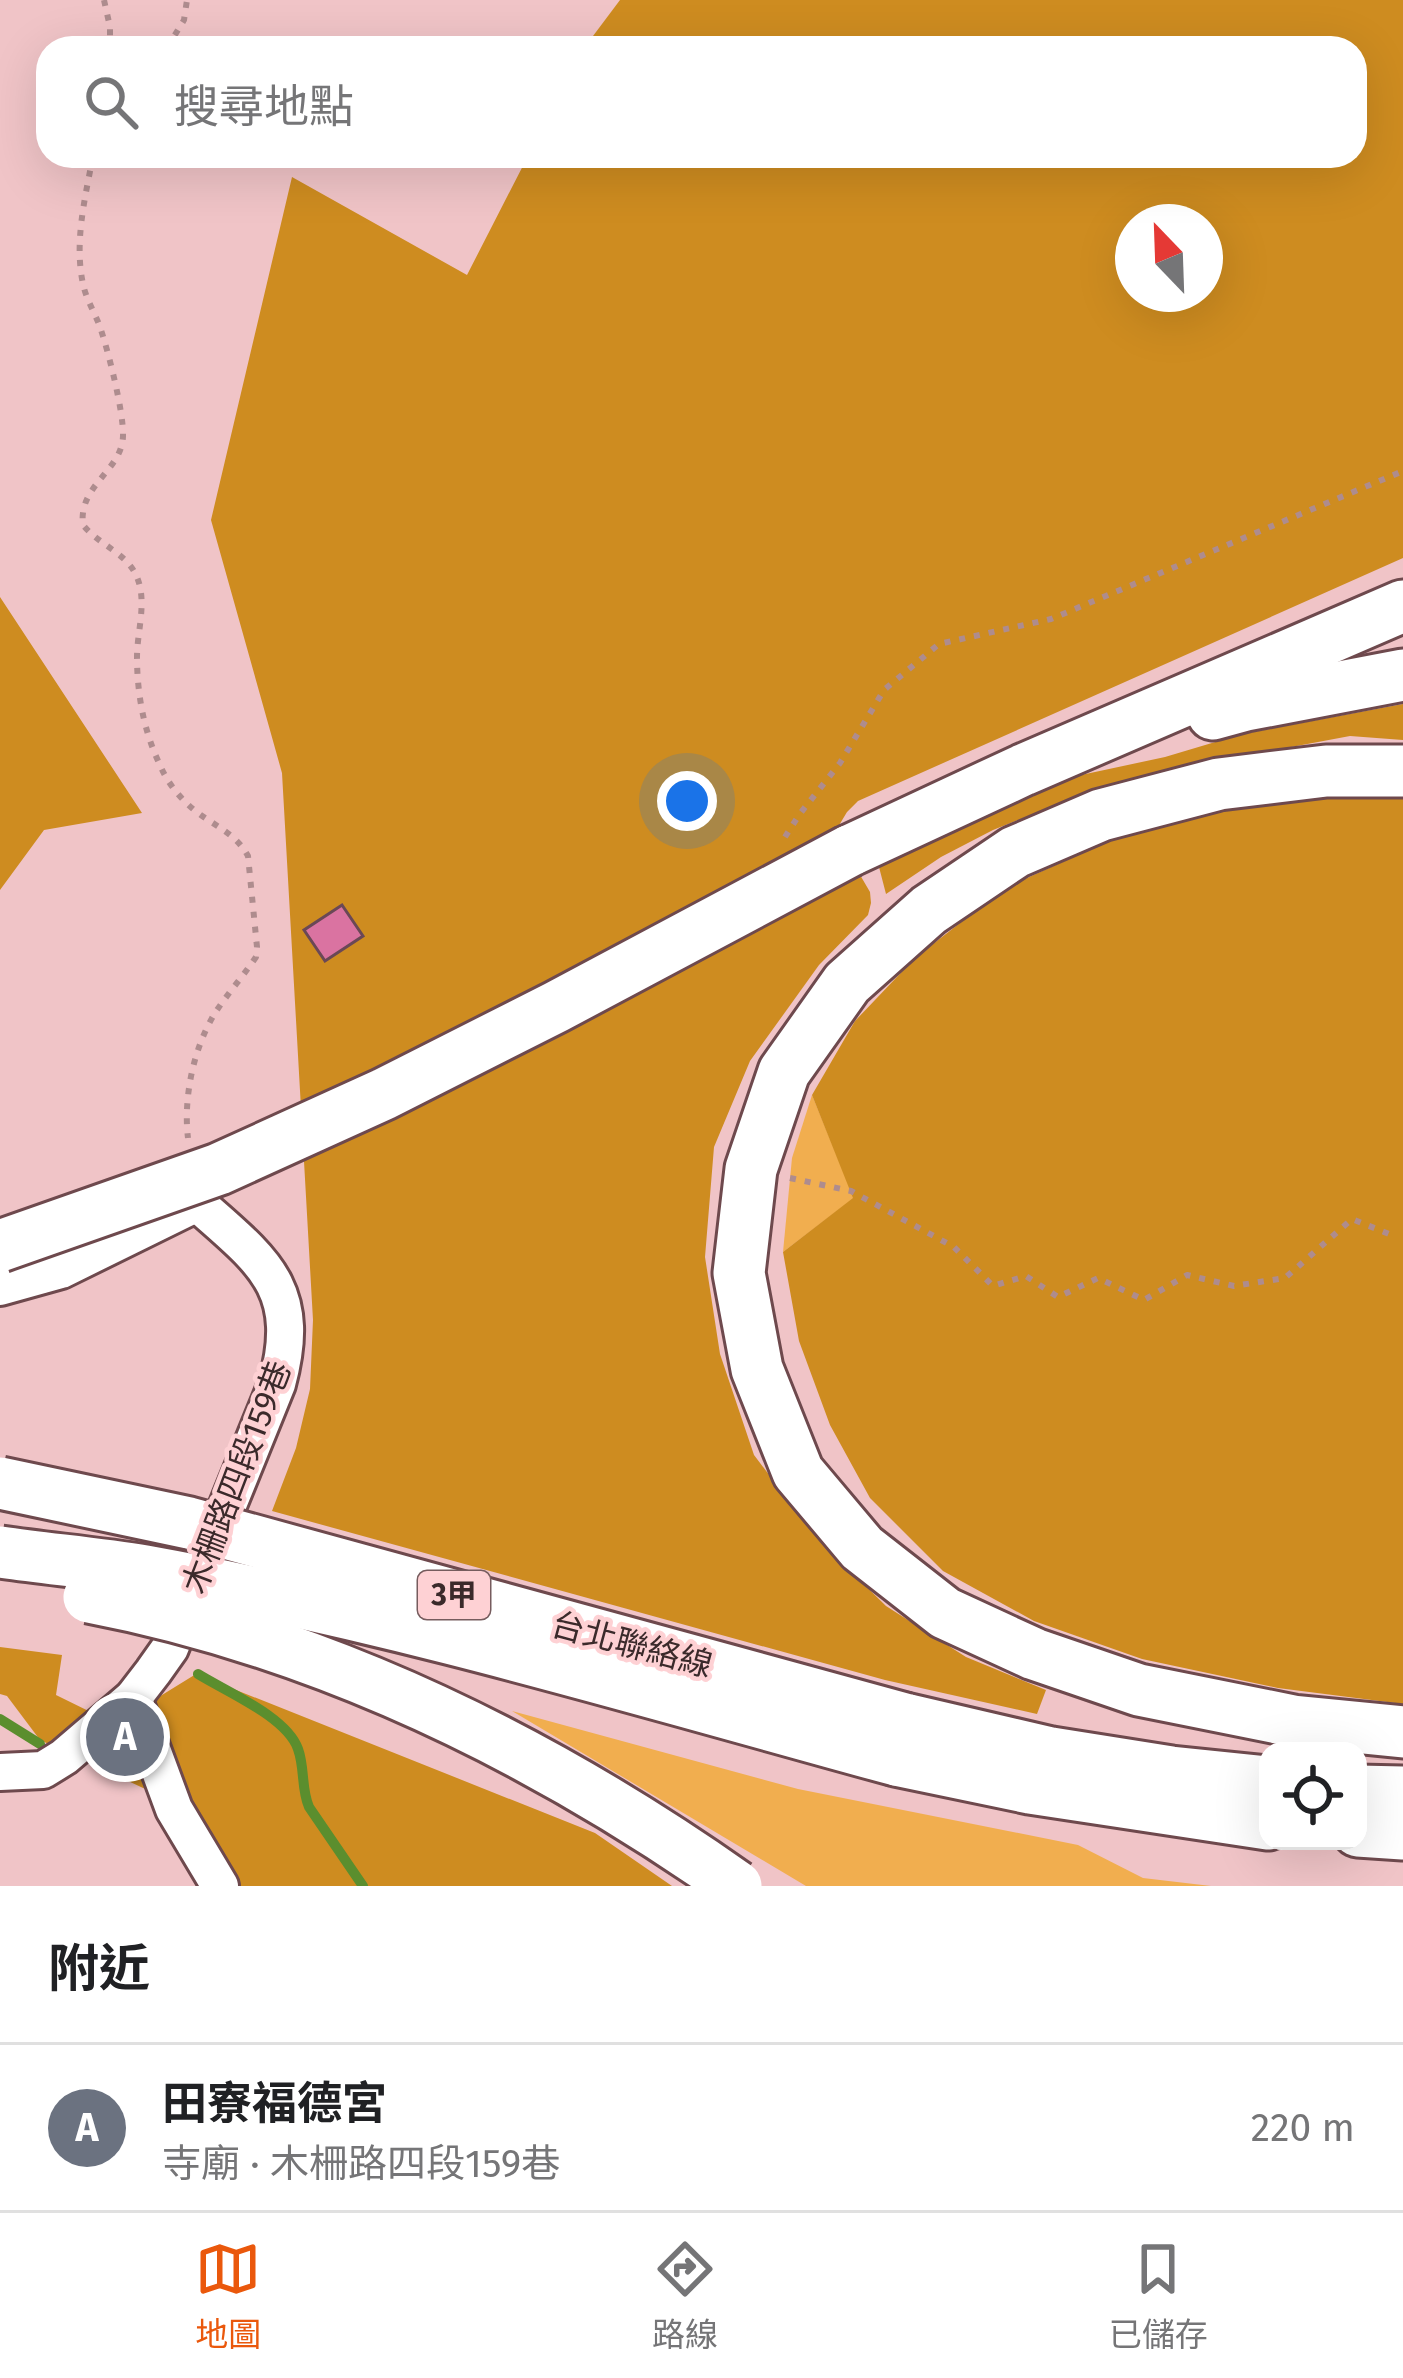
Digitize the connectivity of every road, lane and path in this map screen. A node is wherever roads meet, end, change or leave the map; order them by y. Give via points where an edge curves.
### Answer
1 (104, 0) edge
2 (187, 0) edge
3 (110, 36) edge
4 (174, 36) edge
5 (91, 168) edge
6 (1403, 471) edge
7 (1403, 606) edge
8 (1403, 675) edge
9 (1023, 770) junction
10 (1403, 771) edge
11 (799, 815) dead end
12 (752, 1169) junction
13 (197, 1203) junction
14 (1389, 1234) dead end
15 (0, 1246) edge
16 (0, 1287) edge
17 (0, 1483) edge
18 (0, 1552) edge
19 (0, 1580) edge
20 (133, 1698) junction
21 (1403, 1732) edge
22 (900, 1740) junction
23 (0, 1772) edge
24 (1259, 1781) edge
25 (1367, 1791) edge
26 (1403, 1792) edge
27 (1259, 1823) edge
28 (1367, 1832) edge
29 (1403, 1834) edge
30 (220, 1886) edge
31 (736, 1886) edge

1 - 3 path
2 - 4 path
5 - 13 path via 81,219 83,284 105,341 123,442 86,498 83,525 138,578 142,710 161,770 248,856 256,957 214,1013 188,1093
6 - 11 path via 1051,619 939,644 884,690
7 - 9 highway
8 - 9 highway via 1246,705
9 - 15 highway, bridge via 849,851 384,1094 219,1169
10 - 12 highway via 1219,784 1101,815 1015,852 928,910 847,983 784,1072
12 - 14 path via 851,1191 954,1246 993,1286 1026,1276 1058,1297 1098,1278 1144,1300 1187,1275 1234,1286 1285,1278 1352,1219
12 - 21 highway via 740,1273 757,1369 798,1472 862,1548 945,1613 1139,1690 1293,1721
13 - 16 street via 61,1270
13 - 20 street, 木柵路四段159巷 via 274,1281 284,1355 170,1648
17 - 22 highway, 台北聯絡線 / 3甲, bridge via 189,1523
18 - 22 highway, 台北聯絡線 / 3甲, bridge via 142,1570
19 - 31 highway, bridge via 175,1615 297,1652 436,1708
20 - 23 street, 木柵路四段159巷 via 43,1770
20 - 30 street via 174,1809
22 - 24 highway, 台北聯絡線 / 3甲
22 - 27 highway, 台北聯絡線 / 3甲 via 1030,1788
25 - 26 highway
28 - 29 highway

